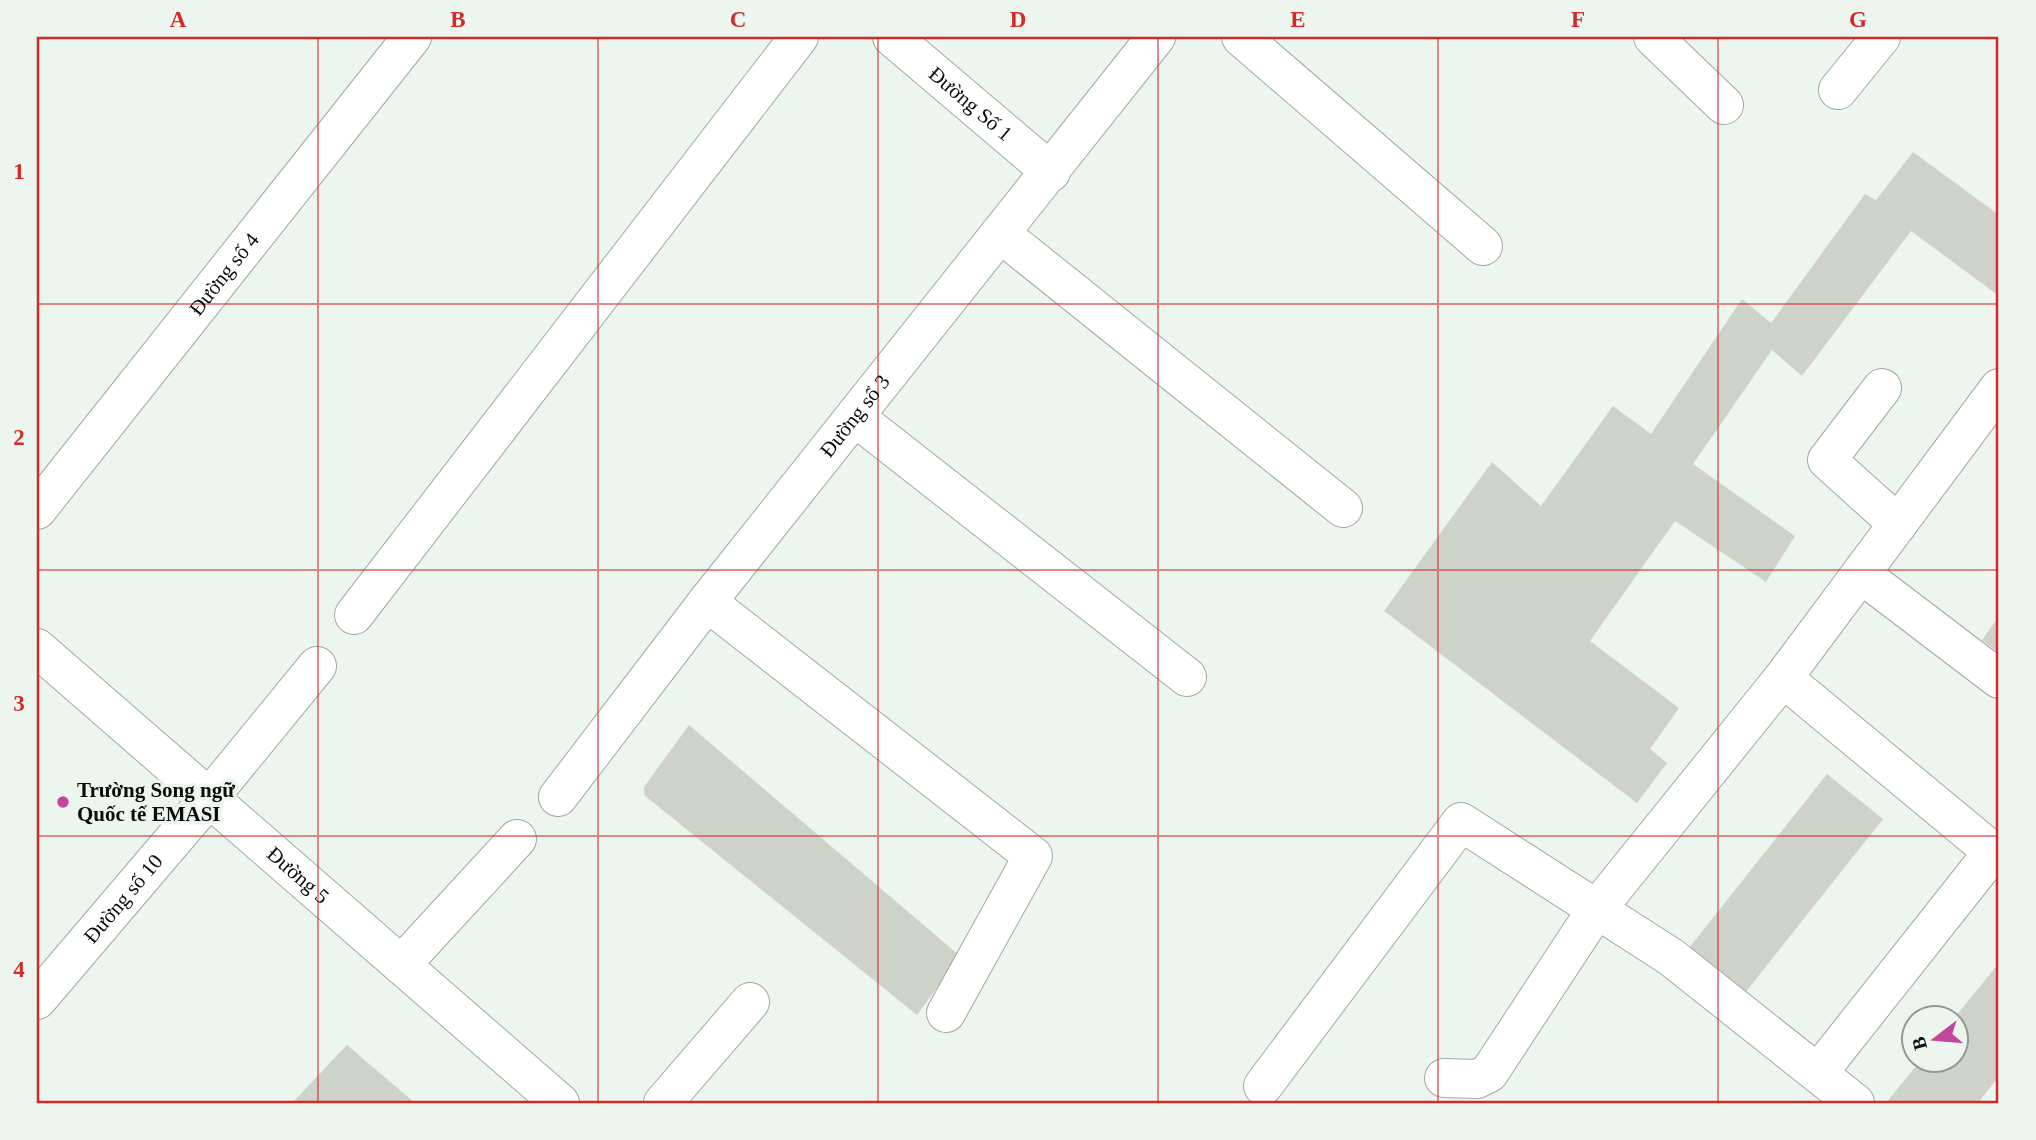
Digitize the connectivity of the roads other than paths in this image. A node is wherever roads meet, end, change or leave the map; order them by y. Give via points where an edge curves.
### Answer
1 (412, 37) edge
2 (799, 37) edge
3 (892, 37) edge
4 (1156, 37) edge
5 (1241, 37) edge
6 (1653, 37) edge
7 (1881, 37) edge
8 (1838, 90) dead end
9 (1724, 105) dead end
10 (1051, 172) junction
11 (1001, 234) junction
12 (1483, 246) dead end
13 (1882, 388) dead end
14 (1999, 388) edge
15 (855, 417) junction
16 (1343, 508) dead end
17 (37, 510) edge
18 (1898, 524) junction
19 (1861, 574) junction
20 (707, 602) junction
21 (354, 615) dead end
22 (37, 648) edge
23 (317, 666) dead end
24 (1187, 677) dead end
25 (1783, 678) junction
26 (1999, 679) edge
27 (558, 797) dead end
28 (209, 798) junction
29 (517, 839) dead end
30 (1996, 854) edge
31 (1596, 910) junction
32 (401, 965) junction
33 (37, 1000) edge
34 (750, 1002) dead end
35 (946, 1013) dead end
36 (1818, 1073) junction
37 (1444, 1078) dead end
38 (1263, 1086) dead end
39 (560, 1103) edge
40 (663, 1103) edge
41 (1854, 1103) edge

1 - 17 street, Đường số 4
2 - 21 street
3 - 10 street, Đường Số 1
4 - 10 street, Đường sổ 3
5 - 12 street
6 - 9 street
7 - 8 street
10 - 11 street, Đường sổ 3
11 - 15 street, Đường sổ 3
11 - 16 street
13 - 18 street via 1827,460
14 - 18 street
15 - 20 street, Đường sổ 3
15 - 24 street
18 - 19 street
19 - 25 street
19 - 26 street
20 - 27 street, Đường sổ 3
20 - 35 street via 1033,856
22 - 28 street, Đường 5
23 - 28 street, Đường số 10
25 - 30 street
25 - 31 street
28 - 32 street, Đường 5
28 - 33 street, Đường số 10
29 - 32 street
30 - 36 street
31 - 36 street via 1671,957
31 - 37 street via 1489,1073 1477,1079
31 - 38 street via 1461,822
32 - 39 street, Đường 5
34 - 40 street
36 - 41 street

